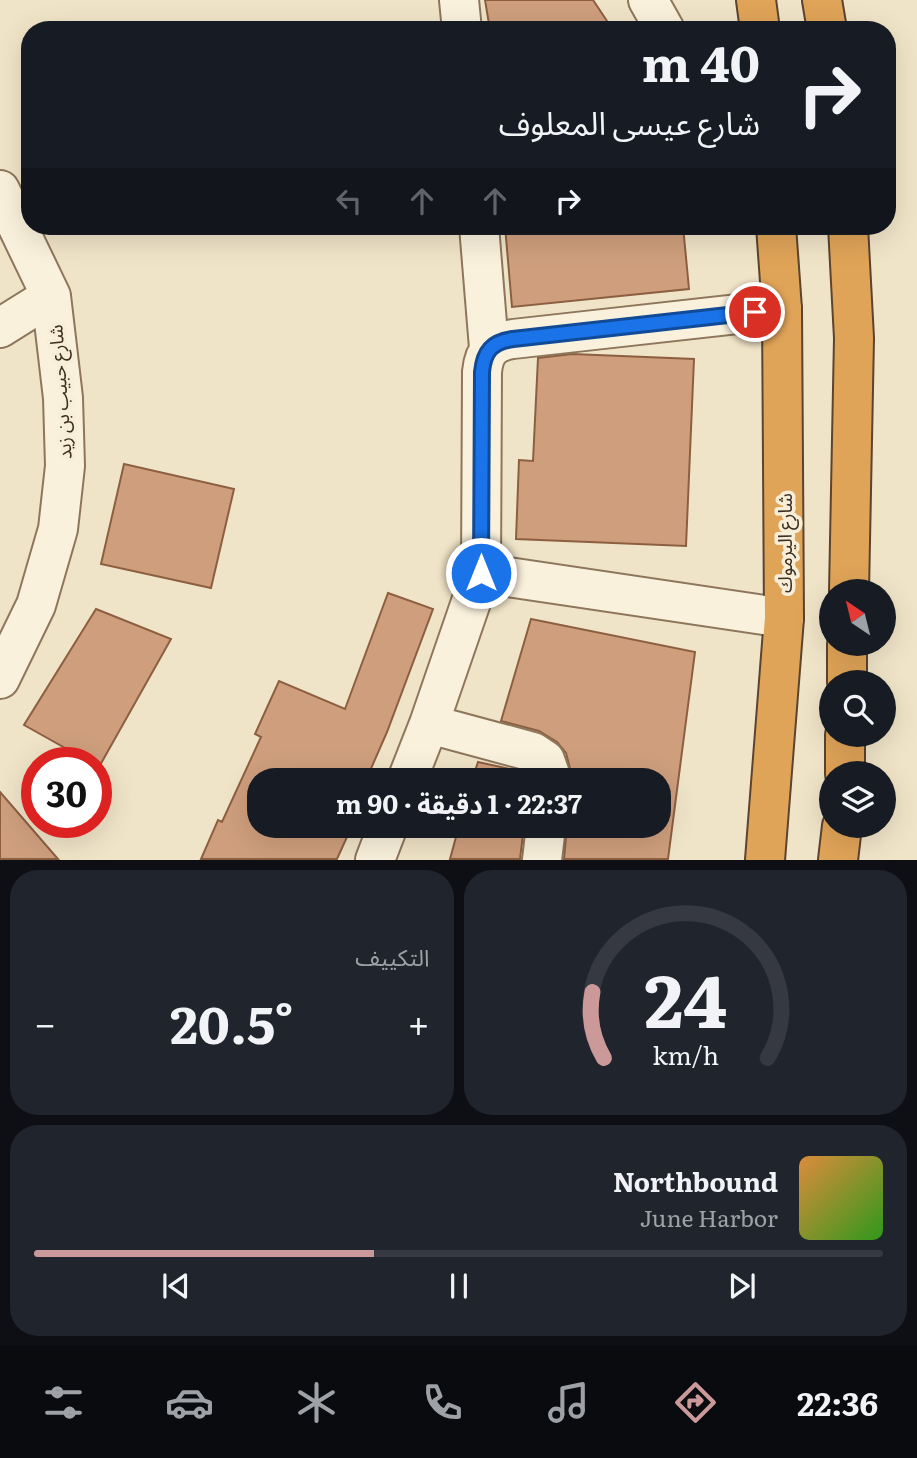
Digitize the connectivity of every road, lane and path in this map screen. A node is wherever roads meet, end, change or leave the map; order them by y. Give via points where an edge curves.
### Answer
1 (460, 0) edge
2 (648, 0) edge
3 (756, 0) edge
4 (822, 0) edge
5 (461, 21) edge
6 (660, 21) edge
7 (759, 21) edge
8 (826, 21) edge
9 (0, 190) edge
10 (21, 234) edge
11 (22, 235) edge
12 (480, 235) edge
13 (777, 235) edge
14 (848, 235) edge
15 (51, 296) junction
16 (782, 309) junction
17 (0, 328) edge
18 (489, 348) junction
19 (481, 573) junction
20 (849, 579) edge
21 (785, 618) junction
22 (0, 679) edge
23 (429, 724) junction
24 (412, 768) edge
25 (548, 768) edge
26 (383, 838) edge
27 (545, 838) edge
28 (841, 838) edge
29 (375, 859) edge
30 (542, 859) edge
31 (765, 859) edge
32 (838, 859) edge

1 - 5 street
2 - 6 street
3 - 7 highway
4 - 8 highway
9 - 10 street, شارع حبيب بن زيد
11 - 15 street, شارع حبيب بن زيد
12 - 18 street
13 - 16 highway, شارع اليرموك
14 - 20 highway via 854,338
15 - 17 street
15 - 22 street, شارع حبيب بن زيد via 63,398 65,466 58,529 36,605
16 - 18 street via 513,339
16 - 21 highway, شارع اليرموك
18 - 19 street via 482,372
19 - 21 street
19 - 23 street
21 - 31 highway, شارع اليرموك
23 - 24 street
23 - 25 street via 533,752
26 - 29 street
27 - 30 street
28 - 32 highway

